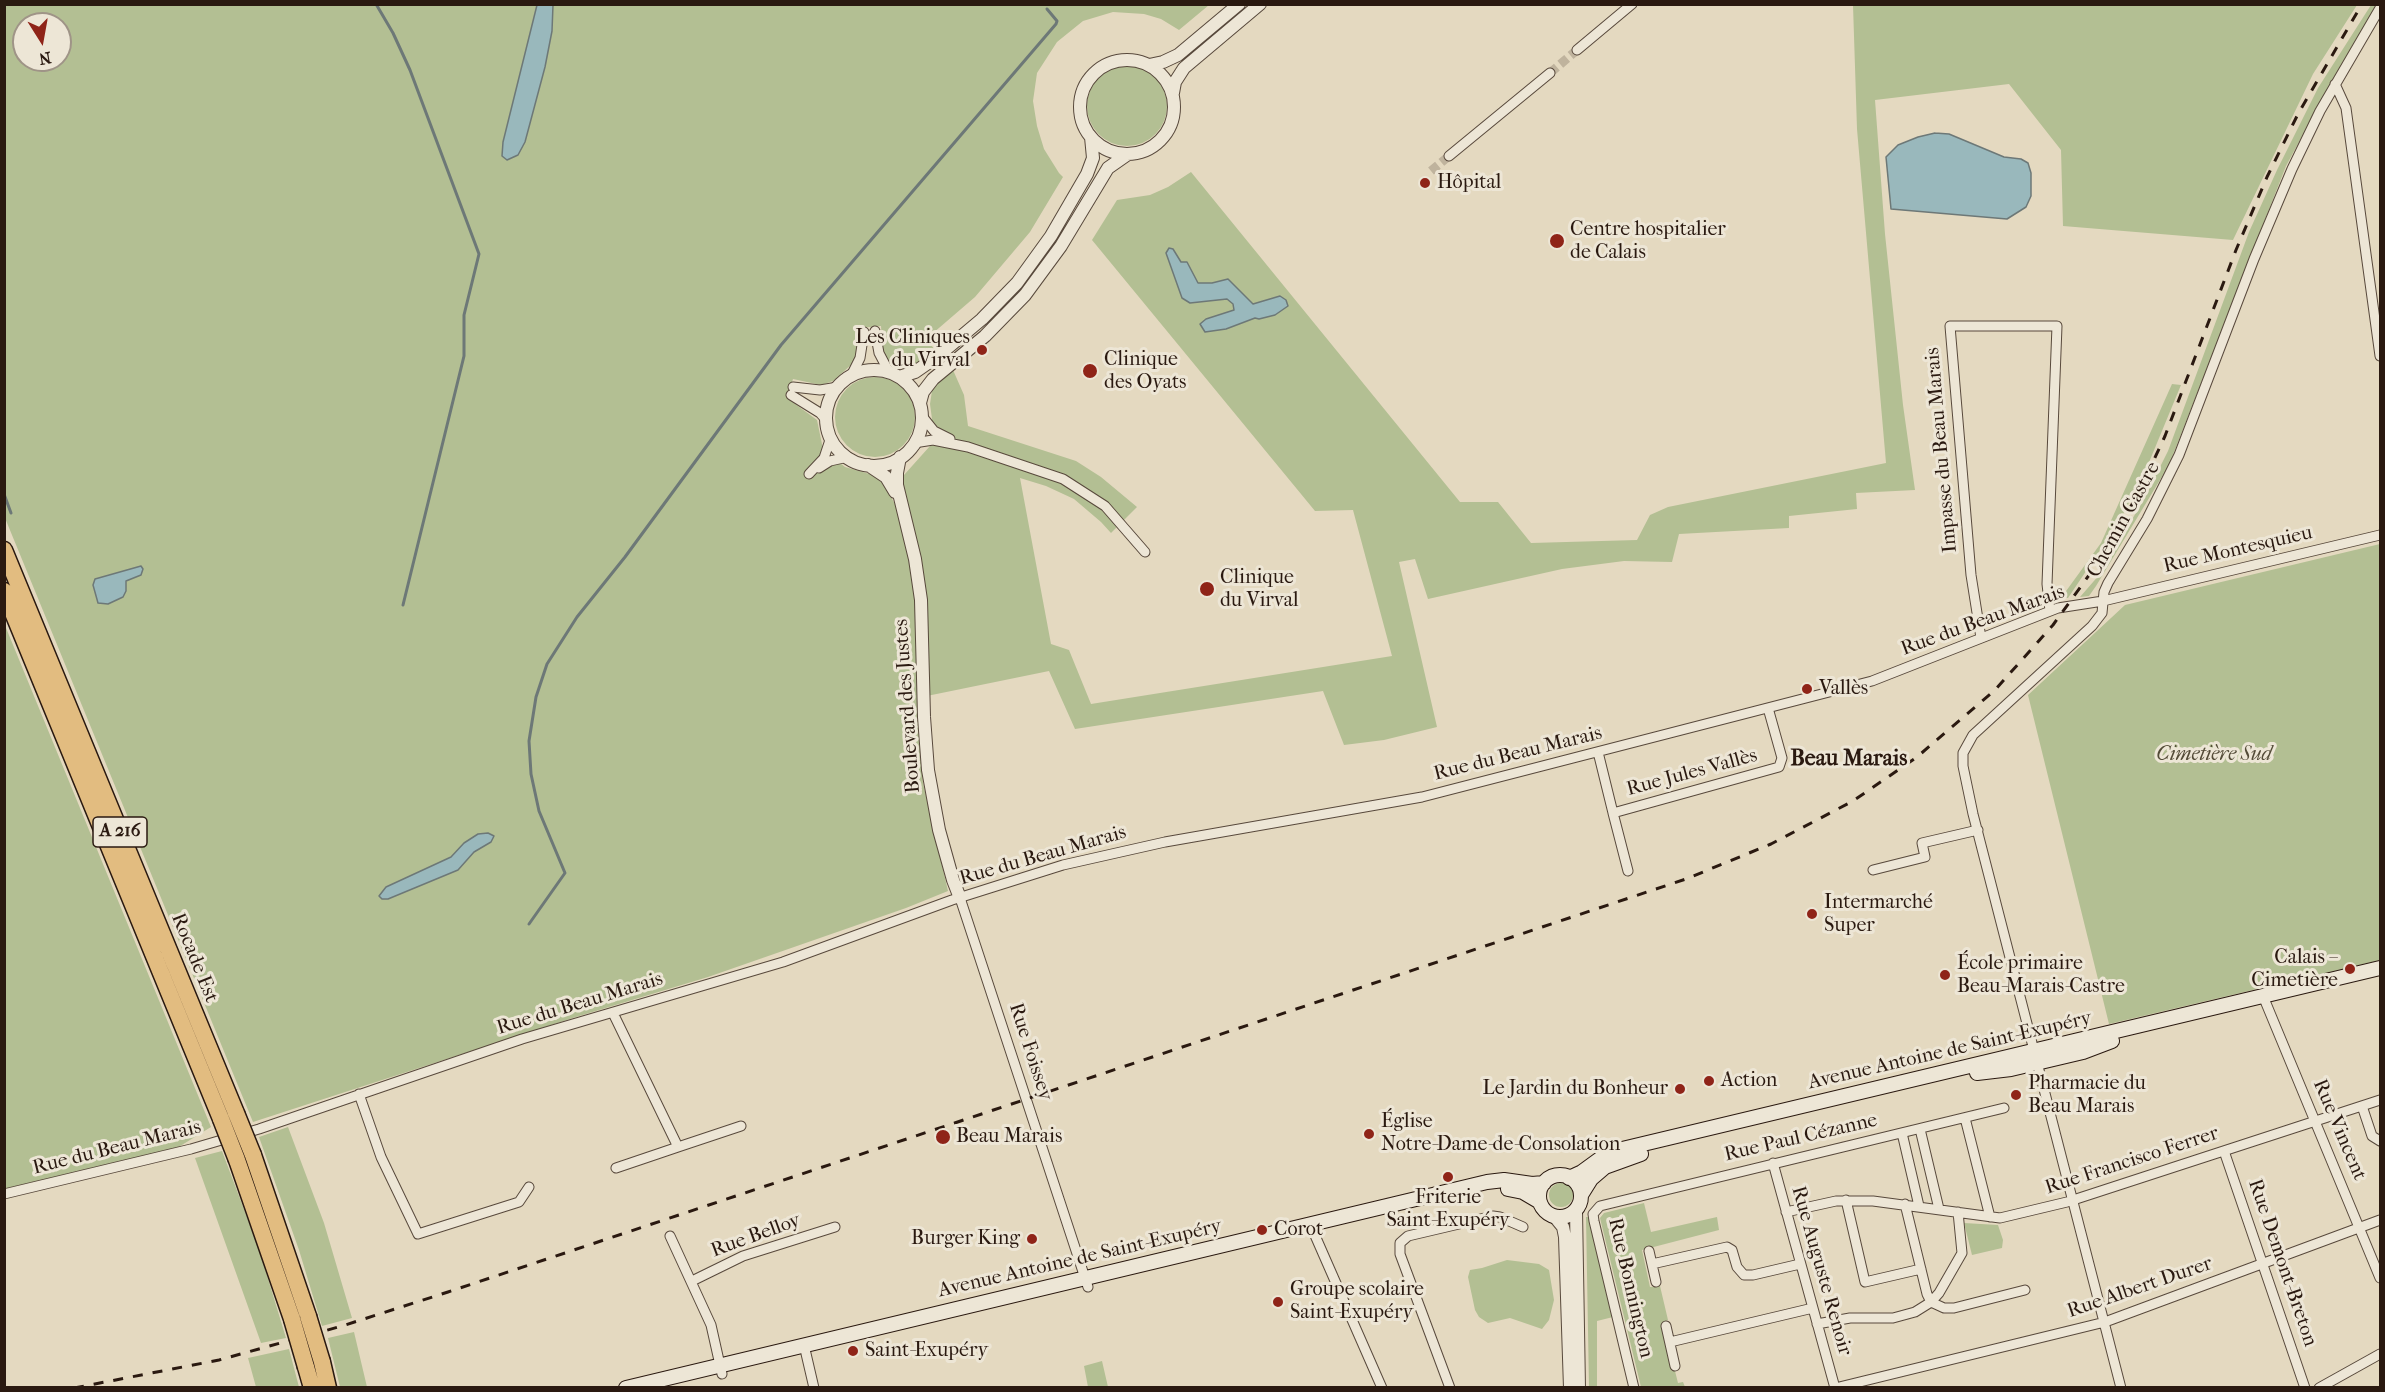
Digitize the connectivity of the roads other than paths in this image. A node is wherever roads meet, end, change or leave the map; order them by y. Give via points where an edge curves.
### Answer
1 (1239, 4) edge
2 (1260, 4) edge
3 (1632, 4) edge
4 (2380, 8) edge
5 (1577, 50) tunnel mouth
6 (1149, 65) junction
7 (1550, 73) tunnel mouth
8 (2335, 84) junction
9 (1173, 93) junction
10 (1091, 137) junction
11 (1128, 154) junction
12 (1449, 156) tunnel mouth
13 (875, 331) dead end
14 (864, 332) dead end
15 (2380, 356) edge
16 (894, 375) junction
17 (851, 376) junction
18 (838, 387) junction
19 (920, 403) junction
20 (922, 416) junction
21 (827, 421) junction
22 (831, 437) junction
23 (914, 443) junction
24 (968, 447) junction
25 (848, 457) junction
26 (900, 457) junction
27 (867, 465) junction
28 (902, 510) junction
29 (2380, 535) edge
30 (4, 550) edge
31 (1145, 552) dead end
32 (4, 591) edge
33 (2103, 601) junction
34 (2050, 611) junction
35 (1981, 638) junction
36 (1768, 708) junction
37 (1598, 752) junction
38 (1613, 813) junction
39 (1978, 830) junction
40 (1874, 870) dead end
41 (1628, 871) dead end
42 (960, 898) junction
43 (2380, 968) edge
44 (2380, 977) edge
45 (2265, 1000) junction
46 (613, 1012) junction
47 (2036, 1057) junction
48 (359, 1094) junction
49 (2380, 1100) edge
50 (2362, 1106) junction
51 (2004, 1108) dead end
52 (229, 1116) junction
53 (1965, 1118) junction
54 (2315, 1121) junction
55 (741, 1126) dead end
56 (1920, 1128) junction
57 (1902, 1133) junction
58 (2380, 1141) edge
59 (678, 1147) junction
60 (2224, 1151) junction
61 (1773, 1163) junction
62 (616, 1168) dead end
63 (1569, 1178) junction
64 (1544, 1183) junction
65 (529, 1187) dead end
66 (4, 1194) edge
67 (1581, 1195) junction
68 (2072, 1199) junction
69 (1846, 1200) junction
70 (1540, 1202) junction
71 (1607, 1203) joint
72 (1905, 1203) junction
73 (1919, 1206) junction
74 (1939, 1209) junction
75 (1576, 1210) junction
76 (1786, 1212) junction
77 (1958, 1212) junction
78 (1554, 1216) junction
79 (1990, 1216) junction
80 (2380, 1220) edge
81 (835, 1227) dead end
82 (1523, 1227) dead end
83 (1311, 1228) junction
84 (2360, 1228) junction
85 (670, 1236) dead end
86 (1648, 1251) dead end
87 (1652, 1264) junction
88 (1800, 1264) junction
89 (2263, 1264) junction
90 (1921, 1269) junction
91 (2380, 1278) edge
92 (692, 1281) junction
93 (1087, 1282) junction
94 (1656, 1282) dead end
95 (2025, 1290) dead end
96 (1931, 1302) junction
97 (1813, 1308) junction
98 (2105, 1322) junction
99 (1817, 1324) junction
100 (1666, 1326) dead end
101 (1670, 1342) junction
102 (805, 1349) junction
103 (2380, 1354) edge
104 (314, 1365) junction
105 (1676, 1366) dead end
106 (721, 1370) junction
107 (312, 1388) edge
108 (328, 1388) edge
109 (626, 1388) edge
110 (665, 1388) edge
111 (813, 1388) edge
112 (1382, 1388) edge
113 (1450, 1388) edge
114 (1569, 1388) edge
115 (1579, 1388) edge
116 (1634, 1388) edge
117 (1835, 1388) edge
118 (2121, 1388) edge
119 (2305, 1388) edge
120 (2319, 1388) edge

1 - 6 street via 1178,55
2 - 9 street via 1184,68
3 - 5 street
4 - 8 street, Chemin Castre
6 - 9 street via 1164,77
6 - 10 street via 1117,60 1090,77 1082,92 1080,108
7 - 12 street
8 - 15 street via 2346,108
8 - 33 street, Chemin Castre via 2280,196 2180,455 2108,583
9 - 11 street via 1174,112 1166,133 1150,148
10 - 11 street via 1106,149
10 - 16 street via 1094,154 1090,168 1051,236 1017,283 988,314 938,356 915,372
11 - 19 street via 1107,168 1061,246 1025,295 990,332 933,379
13 - 16 street via 879,354
14 - 17 street via 860,358
16 - 17 street via 868,370
16 - 19 street via 912,388
17 - 18 street
18 - 21 street via 829,402
18 - 21 street via 792,391
19 - 20 street
20 - 23 street
20 - 24 street via 934,431
21 - 22 street
22 - 25 street
22 - 25 street via 824,458 809,474 830,461
23 - 24 street via 933,440
23 - 26 street
24 - 31 street via 1080,488 1113,515
25 - 27 street
26 - 27 street via 886,464
26 - 28 street, Boulevard des Justes via 897,479
27 - 28 street, Boulevard des Justes via 889,481
28 - 42 street, Boulevard des Justes via 919,585 924,729 931,791 943,847
29 - 33 street, Rue Montesquieu
30 - 52 highway, Rocade Est / A 216
32 - 52 highway, Rocade Est / A 216
33 - 34 street, Rue du Beau Marais
33 - 39 street, Chemin Castre via 2100,617 1973,735 1965,747 1963,766
34 - 35 street, Rue du Beau Marais
34 - 35 street, Impasse du Beau Marais via 2047,584 2057,326 1950,326 1971,574
35 - 36 street, Rue du Beau Marais via 1883,677
36 - 37 street, Rue du Beau Marais
36 - 38 street, Rue Jules Vallès via 1782,758 1779,767
37 - 38 street, Rue Jules Vallès
37 - 42 street, Rue du Beau Marais via 1405,801 1103,854
38 - 41 street
39 - 40 street via 1922,843 1925,857
39 - 47 street, Chemin Castre
42 - 46 street, Rue du Beau Marais via 783,962
42 - 93 street, Rue Foissey
43 - 45 main road, Avenue Antoine de Saint-Exupéry
44 - 45 main road, Avenue Antoine de Saint-Exupéry
45 - 47 main road, Avenue Antoine de Saint-Exupéry via 2101,1043 2083,1052
45 - 54 street, Rue Vincent
46 - 48 street, Rue du Beau Marais
46 - 59 street
47 - 63 main road, Avenue Antoine de Saint-Exupéry via 1618,1150
47 - 67 main road, Avenue Antoine de Saint-Exupéry via 1623,1158 1596,1173
47 - 68 street, Chemin Castre
48 - 65 street via 381,1157 418,1234 519,1202
48 - 66 street, Rue du Beau Marais via 191,1149
49 - 50 street, Rue Francisco Ferrer
50 - 54 street, Rue Francisco Ferrer
50 - 58 street via 2372,1136
51 - 53 street, Rue Paul Cézanne
52 - 104 highway, Rocade Est / A 216, bridge
53 - 56 street, Rue Paul Cézanne
53 - 79 street
54 - 60 street, Rue Francisco Ferrer
54 - 84 street, Rue Vincent
55 - 59 street
56 - 57 street, Rue Paul Cézanne
56 - 74 street
57 - 61 street, Rue Paul Cézanne
57 - 73 street
59 - 62 street
60 - 68 street, Rue Francisco Ferrer
60 - 89 street, Rue Demont-Breton
61 - 71 street, Rue Paul Cézanne
61 - 76 street, Rue Auguste Renoir
63 - 64 main road via 1556,1176
63 - 67 main road
64 - 70 main road
64 - 83 main road, Avenue Antoine de Saint-Exupéry via 1487,1182
67 - 75 main road
68 - 79 street, Rue Francisco Ferrer via 2004,1217
68 - 98 street, Chemin Castre
69 - 72 street, Rue Francisco Ferrer
69 - 76 street, Rue Francisco Ferrer
69 - 90 street via 1865,1282
70 - 78 main road
70 - 83 main road, Avenue Antoine de Saint-Exupéry via 1523,1192 1496,1189
71 - 116 street, Rue Bonnington via 1596,1209 1594,1221
72 - 73 street, Rue Francisco Ferrer
72 - 90 street
73 - 74 street, Rue Francisco Ferrer
74 - 77 street, Rue Francisco Ferrer
75 - 78 main road
75 - 115 street
76 - 88 street, Rue Auguste Renoir
77 - 79 street, Rue Francisco Ferrer
77 - 96 street via 1962,1253
78 - 114 street via 1563,1227 1565,1238
80 - 84 street, Rue Albert Durer
81 - 92 street, Rue Belloy via 742,1256
82 - 113 street via 1492,1216 1408,1236 1400,1243 1400,1254
83 - 93 main road, Avenue Antoine de Saint-Exupéry
83 - 112 street
84 - 89 street, Rue Albert Durer
84 - 91 street, Rue Vincent
85 - 92 street
86 - 87 street
87 - 88 street via 1727,1247 1744,1275
87 - 94 street
88 - 97 street, Rue Auguste Renoir
89 - 98 street, Rue Albert Durer
89 - 119 street, Rue Demont-Breton
90 - 96 street
92 - 106 street via 711,1325
93 - 102 main road, Avenue Antoine de Saint-Exupéry
95 - 96 street via 1949,1309
96 - 99 street via 1915,1312 1893,1318 1850,1318
97 - 99 street, Rue Auguste Renoir
97 - 101 street
98 - 117 street, Rue Albert Durer
98 - 118 street, Chemin Castre
99 - 117 street, Rue Auguste Renoir
100 - 101 street
101 - 105 street
102 - 106 main road, Avenue Antoine de Saint-Exupéry
102 - 111 street
103 - 120 street
104 - 107 highway, Rocade Est / A 216
104 - 108 highway, Rocade Est / A 216
106 - 109 main road, Avenue Antoine de Saint-Exupéry
106 - 110 main road, Avenue Antoine de Saint-Exupéry

